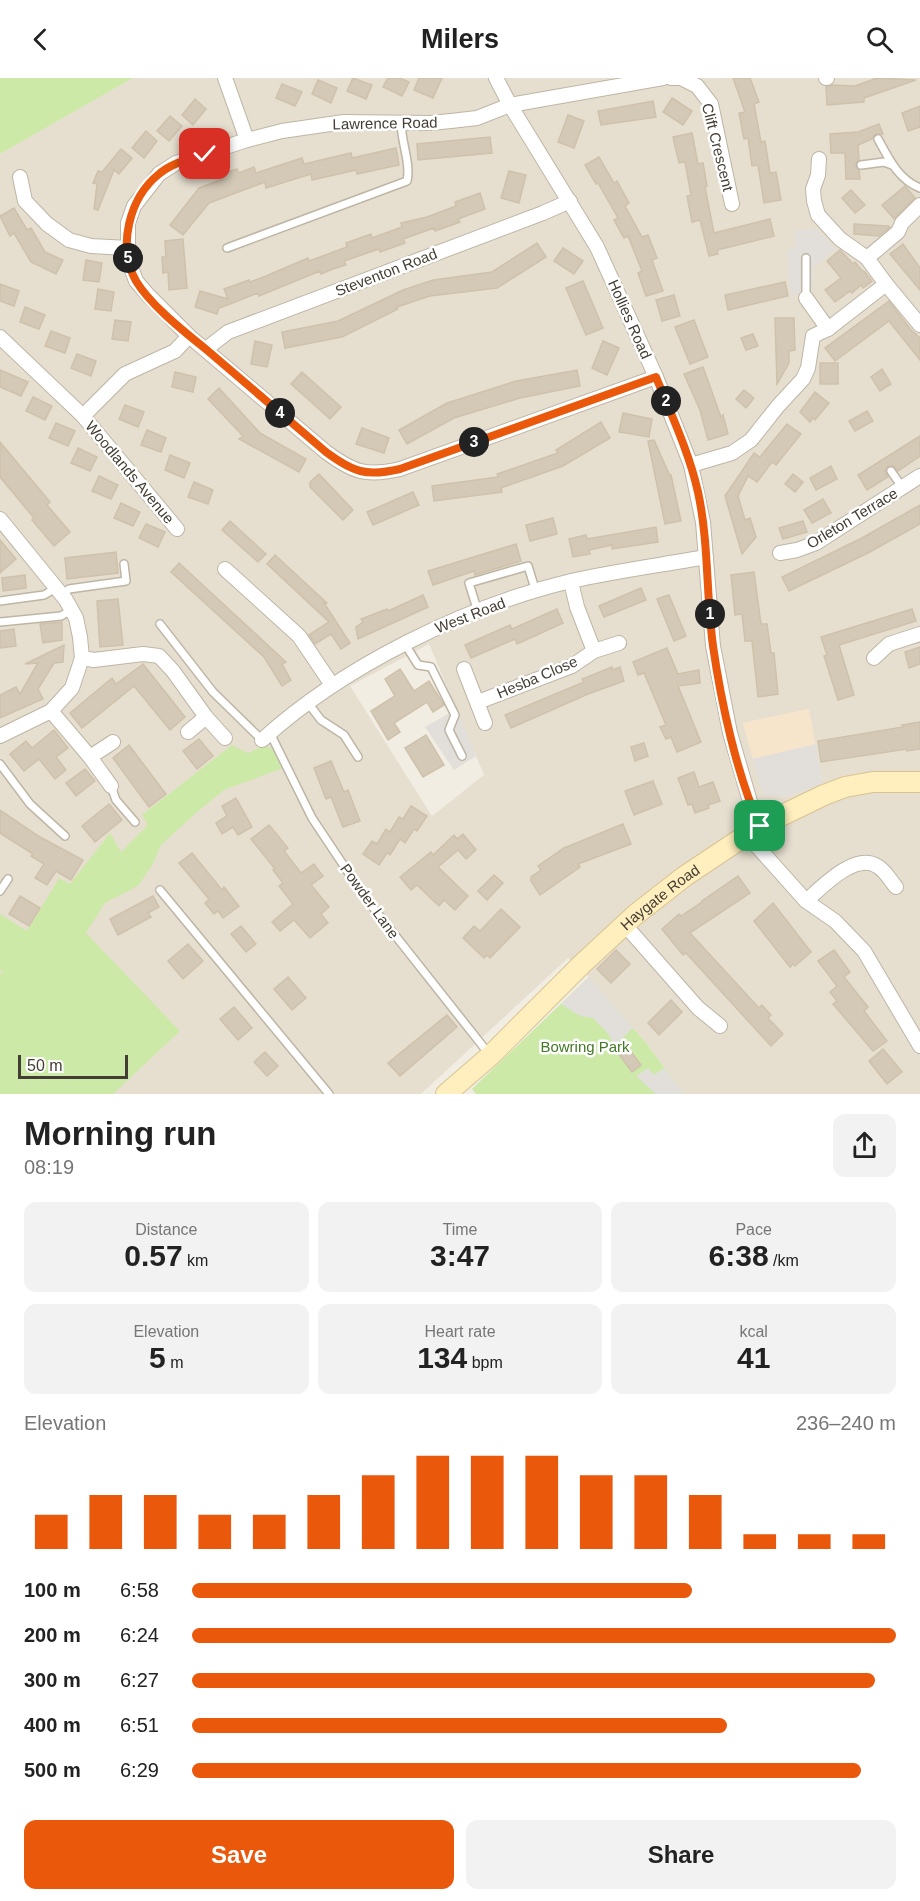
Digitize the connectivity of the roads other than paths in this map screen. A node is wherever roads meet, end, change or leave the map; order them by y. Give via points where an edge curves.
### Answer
1 (225, 78) edge
2 (496, 78) edge
3 (663, 78) edge
4 (671, 78) edge
5 (510, 105) junction
6 (401, 122) junction
7 (878, 139) dead end
8 (247, 140) junction
9 (819, 159) dead end
10 (861, 165) dead end
11 (892, 165) junction
12 (20, 177) dead end
13 (920, 189) edge
14 (570, 201) junction
15 (732, 204) dead end
16 (920, 205) edge
17 (128, 248) junction
18 (227, 248) dead end
19 (806, 258) dead end
20 (867, 258) junction
21 (886, 285) junction
22 (806, 298) joint
23 (920, 325) edge
24 (828, 329) junction
25 (189, 336) junction
26 (0, 337) edge
27 (206, 350) junction
28 (656, 377) junction
29 (83, 416) junction
30 (691, 465) junction
31 (891, 471) dead end
32 (920, 476) edge
33 (902, 487) junction
34 (0, 519) edge
35 (177, 529) dead end
36 (780, 553) dead end
37 (706, 557) junction
38 (124, 564) dead end
39 (225, 569) dead end
40 (571, 582) junction
41 (59, 591) junction
42 (536, 592) junction
43 (0, 601) edge
44 (71, 610) junction
45 (478, 612) junction
46 (0, 622) edge
47 (160, 624) dead end
48 (920, 633) edge
49 (619, 643) dead end
50 (405, 644) junction
51 (594, 651) junction
52 (82, 658) junction
53 (874, 658) dead end
54 (464, 669) dead end
55 (332, 685) junction
56 (478, 702) junction
57 (308, 703) junction
58 (51, 711) junction
59 (206, 717) junction
60 (485, 723) dead end
61 (188, 732) dead end
62 (0, 736) edge
63 (266, 736) junction
64 (225, 738) dead end
65 (113, 742) dead end
66 (462, 756) dead end
67 (90, 757) junction
68 (358, 757) dead end
69 (0, 764) edge
70 (920, 782) edge
71 (111, 786) joint
72 (135, 822) dead end
73 (754, 831) junction
74 (65, 836) dead end
75 (8, 879) dead end
76 (896, 887) dead end
77 (160, 890) dead end
78 (0, 891) edge
79 (806, 901) junction
80 (625, 925) junction
81 (720, 1026) dead end
82 (920, 1046) edge
83 (490, 1056) junction
84 (329, 1094) edge
85 (446, 1094) edge

1 - 8 street
2 - 5 street, Hollies Road
3 - 5 street
4 - 15 street, Clift Crescent via 697,86 711,104
5 - 6 street, Lawrence Road via 477,118
5 - 14 street, Hollies Road
6 - 8 street, Lawrence Road via 344,122
6 - 18 lane via 407,181
7 - 11 lane
8 - 17 street, Lawrence Road via 176,163 159,174 134,206 128,224
9 - 20 street via 813,189 818,215 840,239
10 - 11 lane
11 - 13 lane via 908,183
12 - 17 street via 25,201 46,224 69,240
14 - 27 street, Steventon Road via 228,332
14 - 28 street, Hollies Road via 597,247
16 - 20 street via 898,232
17 - 25 street, Lawrence Road via 136,281
19 - 22 lane
20 - 21 street
21 - 23 street
21 - 24 street
22 - 24 street
24 - 30 street via 813,336 803,380 751,440 732,453
25 - 27 street, Lawrence Road
25 - 29 street, Woodlands Avenue via 175,351 125,374
26 - 29 street, Woodlands Avenue
27 - 28 street, Lawrence Road via 326,452 362,473 400,469
28 - 30 street, Hollies Road
29 - 35 street, Woodlands Avenue
30 - 37 street, Hollies Road
31 - 33 lane
32 - 33 street, Orleton Terrace
33 - 36 street, Orleton Terrace via 816,543
34 - 41 street
37 - 40 street, West Road
37 - 73 street, Hollies Road via 713,646
38 - 41 lane via 126,581
39 - 55 street via 299,636
40 - 42 street, West Road
40 - 51 street, Hesba Close
41 - 43 lane
41 - 44 street
42 - 45 street, West Road
42 - 45 lane via 528,566 469,583
44 - 46 lane via 61,615
44 - 52 street via 76,618
45 - 50 street, West Road
47 - 63 lane, Powder Lane via 213,692
48 - 53 street via 889,644
49 - 51 street
50 - 55 street, West Road
50 - 66 lane via 418,665 431,667 455,715 449,730
51 - 56 street, Hesba Close via 572,666
52 - 58 street via 72,688
52 - 59 street via 159,656
54 - 56 street
55 - 57 street, West Road
56 - 60 street
57 - 63 street, West Road
57 - 68 lane via 321,720 344,735
58 - 62 street
58 - 67 street
59 - 61 street
59 - 64 street
63 - 83 lane, Powder Lane via 312,818 364,897
65 - 67 street
67 - 71 street
69 - 74 lane via 30,804
70 - 73 street, Haygate Road via 873,782 845,787
71 - 72 lane via 116,800
73 - 79 street, Hollies Road
73 - 80 street, Haygate Road via 681,878
75 - 78 lane
76 - 79 street via 877,866 866,862 849,866
77 - 84 lane
79 - 82 street, Hollies Road via 835,921 864,951
80 - 81 street via 698,1008
80 - 83 street, Haygate Road
83 - 85 street, Haygate Road

